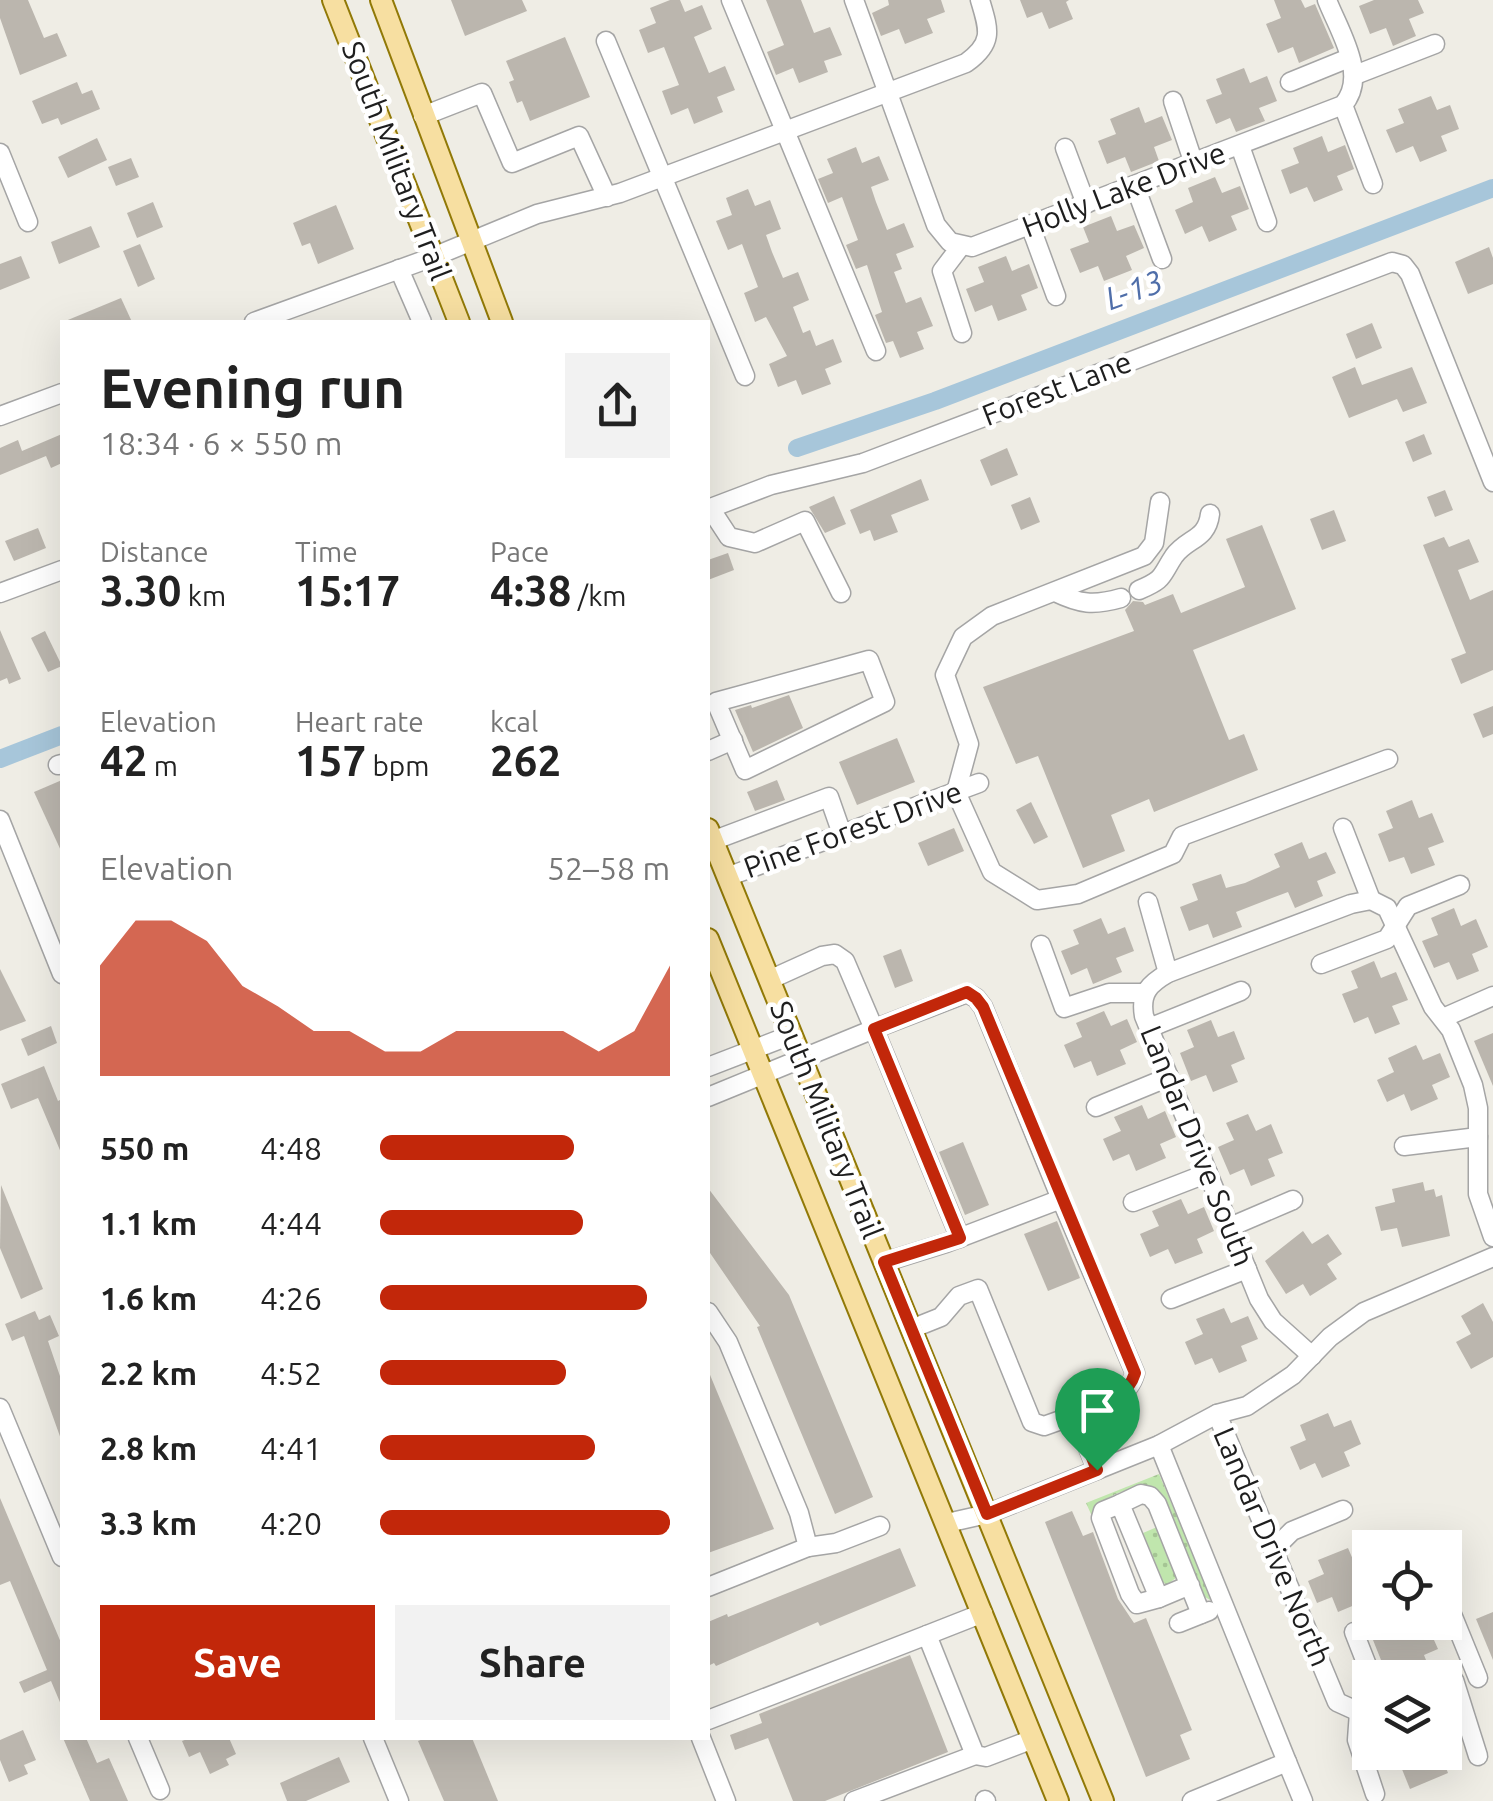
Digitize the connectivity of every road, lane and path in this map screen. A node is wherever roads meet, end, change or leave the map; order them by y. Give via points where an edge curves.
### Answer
1 (333, 0) edge
2 (381, 0) edge
3 (731, 0) edge
4 (854, 0) edge
5 (980, 0) edge
6 (1327, 0) edge
7 (606, 41) dead end
8 (1435, 44) dead end
9 (1352, 66) junction
10 (1290, 82) dead end
11 (888, 92) junction
12 (1173, 101) dead end
13 (1344, 105) junction
14 (423, 116) junction
15 (785, 132) junction
16 (1240, 146) junction
17 (1064, 148) dead end
18 (0, 153) edge
19 (1194, 164) junction
20 (661, 176) junction
21 (1373, 184) dead end
22 (1135, 186) junction
23 (606, 198) junction
24 (1086, 204) junction
25 (28, 222) dead end
26 (1267, 222) dead end
27 (1030, 225) junction
28 (469, 241) junction
29 (960, 246) junction
30 (432, 257) junction
31 (1162, 259) dead end
32 (399, 269) junction
33 (1056, 296) dead end
34 (259, 320) edge
35 (421, 320) edge
36 (458, 320) edge
37 (501, 320) edge
38 (962, 332) dead end
39 (876, 351) dead end
40 (745, 376) dead end
41 (60, 394) edge
42 (0, 416) edge
43 (1493, 482) edge
44 (1160, 502) dead end
45 (710, 508) edge
46 (710, 509) edge
47 (1210, 514) dead end
48 (60, 571) edge
49 (1139, 590) dead end
50 (1055, 592) junction
51 (0, 593) edge
52 (841, 594) dead end
53 (1121, 598) dead end
54 (733, 740) junction
55 (710, 750) edge
56 (1388, 759) dead end
57 (979, 784) dead end
58 (956, 792) junction
59 (0, 820) edge
60 (1343, 828) dead end
61 (842, 834) junction
62 (710, 835) edge
63 (727, 877) junction
64 (1460, 884) dead end
65 (1371, 900) junction
66 (1148, 902) dead end
67 (1396, 924) junction
68 (710, 943) edge
69 (1041, 946) dead end
70 (1320, 964) dead end
71 (60, 969) edge
72 (1168, 974) junction
73 (769, 980) junction
74 (1240, 991) dead end
75 (1144, 993) junction
76 (1493, 996) edge
77 (1443, 1018) junction
78 (1149, 1028) junction
79 (874, 1029) junction
80 (792, 1035) junction
81 (753, 1050) junction
82 (802, 1060) junction
83 (712, 1067) edge
84 (763, 1074) junction
85 (1169, 1078) junction
86 (710, 1097) edge
87 (1096, 1107) dead end
88 (1483, 1124) edge
89 (1404, 1146) dead end
90 (1208, 1173) junction
91 (1060, 1198) junction
92 (1293, 1200) dead end
93 (1133, 1202) dead end
94 (1230, 1227) junction
95 (1492, 1231) edge
96 (960, 1238) junction
97 (1493, 1257) edge
98 (884, 1262) junction
99 (1247, 1269) junction
100 (1172, 1299) dead end
101 (710, 1315) edge
102 (912, 1328) junction
103 (1312, 1356) junction
104 (0, 1408) edge
105 (1217, 1414) junction
106 (1075, 1415) junction
107 (1158, 1445) junction
108 (1097, 1470) junction
109 (1343, 1510) dead end
110 (987, 1514) junction
111 (947, 1523) junction
112 (880, 1526) dead end
113 (808, 1547) junction
114 (1273, 1550) junction
115 (60, 1552) edge
116 (1190, 1585) junction
117 (710, 1586) edge
118 (1224, 1605) junction
119 (982, 1612) junction
120 (1201, 1614) junction
121 (1179, 1622) dead end
122 (1462, 1630) edge
123 (927, 1635) junction
124 (1485, 1675) edge
125 (1352, 1707) edge
126 (1462, 1714) edge
127 (710, 1719) edge
128 (1033, 1739) junction
129 (139, 1740) edge
130 (374, 1740) edge
131 (701, 1740) edge
132 (975, 1755) junction
133 (1478, 1756) dead end
134 (1288, 1762) junction
135 (1367, 1770) edge
136 (160, 1790) dead end
137 (1375, 1794) dead end
138 (399, 1801) edge
139 (726, 1801) edge
140 (854, 1801) edge
141 (1058, 1801) edge
142 (1103, 1801) edge
143 (1192, 1801) edge
144 (1303, 1801) edge

1 - 30 main road, South Military Trail
2 - 14 main road, South Military Trail
3 - 15 street
4 - 11 street
5 - 11 street via 988,32 980,53
6 - 9 street
7 - 20 street
8 - 9 street
9 - 10 street
9 - 13 street via 1351,97
11 - 15 street
11 - 29 street via 936,225
12 - 19 street
13 - 16 street, Holly Lake Drive
13 - 21 street
14 - 23 street via 482,92 512,162 579,136
14 - 28 main road, South Military Trail
15 - 20 street
15 - 39 street
16 - 19 street, Holly Lake Drive
16 - 26 street
17 - 24 street
18 - 25 street
19 - 22 street, Holly Lake Drive
20 - 23 street
20 - 40 street
22 - 24 street, Holly Lake Drive
22 - 31 street
23 - 28 street via 537,214
24 - 27 street, Holly Lake Drive
27 - 29 street, Holly Lake Drive
27 - 33 street
28 - 30 street
28 - 37 main road, South Military Trail
29 - 38 street via 942,271
30 - 32 street
30 - 36 main road, South Military Trail
32 - 34 street
32 - 35 street
41 - 42 street
43 - 45 street, Forest Lane via 1410,274 1392,262 863,463
44 - 50 street via 1154,543 1144,556
46 - 52 street via 729,536 755,543 805,521
47 - 49 street via 1205,533
48 - 51 street
50 - 53 street via 1078,603
50 - 58 street via 992,616 964,637 945,676 969,744
54 - 54 street via 745,770 885,702 869,660 716,702
54 - 55 street
56 - 58 street via 1182,836 1173,854 1078,894 1037,900 992,872
57 - 58 street, Pine Forest Drive
58 - 61 street, Pine Forest Drive
59 - 71 street
60 - 65 street
61 - 62 street via 829,797
61 - 63 street, Pine Forest Drive
62 - 63 main road, South Military Trail
63 - 73 main road, South Military Trail
64 - 67 street via 1408,906
65 - 67 street via 1387,908
65 - 72 street, Landar Drive South
66 - 72 street
67 - 70 street via 1387,939
67 - 77 street
68 - 81 main road, South Military Trail
69 - 75 street via 1064,1008 1109,993
72 - 75 street, Landar Drive South
73 - 79 street via 835,954 845,961
73 - 80 main road, South Military Trail
74 - 78 street
75 - 78 street, Landar Drive South
76 - 77 street
77 - 88 street
78 - 85 street, Landar Drive South
79 - 82 street
79 - 91 street via 967,992 976,998
79 - 96 street
80 - 81 street
80 - 82 main road, South Military Trail
81 - 83 street
81 - 84 main road, South Military Trail
82 - 84 street
82 - 98 main road, South Military Trail
84 - 86 street
84 - 111 main road, South Military Trail
85 - 87 street
85 - 90 street, Landar Drive South
88 - 89 street
88 - 95 street via 1478,1194
90 - 93 street
90 - 94 street, Landar Drive South
91 - 96 street
91 - 106 street via 1135,1373 1131,1387 1114,1400
92 - 94 street
94 - 99 street, Landar Drive South
96 - 98 street
97 - 103 street via 1364,1312
98 - 102 main road, South Military Trail
99 - 100 street
99 - 103 street, Landar Drive South via 1273,1322
101 - 113 street via 728,1342
102 - 106 street via 941,1317 960,1296 978,1289 1032,1422 1044,1426
102 - 110 main road, South Military Trail
103 - 105 street via 1272,1392
104 - 115 street
105 - 107 street
105 - 114 street, Landar Drive North
106 - 108 street
107 - 108 street
107 - 118 street
108 - 110 street
109 - 114 street via 1292,1531
110 - 111 street
110 - 142 main road, South Military Trail
111 - 119 main road, South Military Trail
112 - 113 street
113 - 117 street
114 - 125 street, Landar Drive North via 1337,1702
116 - 116 street via 1154,1499 1141,1494 1120,1504 1159,1598
116 - 120 street
118 - 120 street
118 - 134 street
119 - 123 street
119 - 128 main road, South Military Trail
120 - 121 street
122 - 124 street
123 - 127 street
123 - 132 street
126 - 133 street
128 - 132 street
128 - 141 main road, South Military Trail
129 - 136 street
130 - 138 street
131 - 139 street
132 - 140 street
134 - 143 street
134 - 144 street
135 - 137 street

